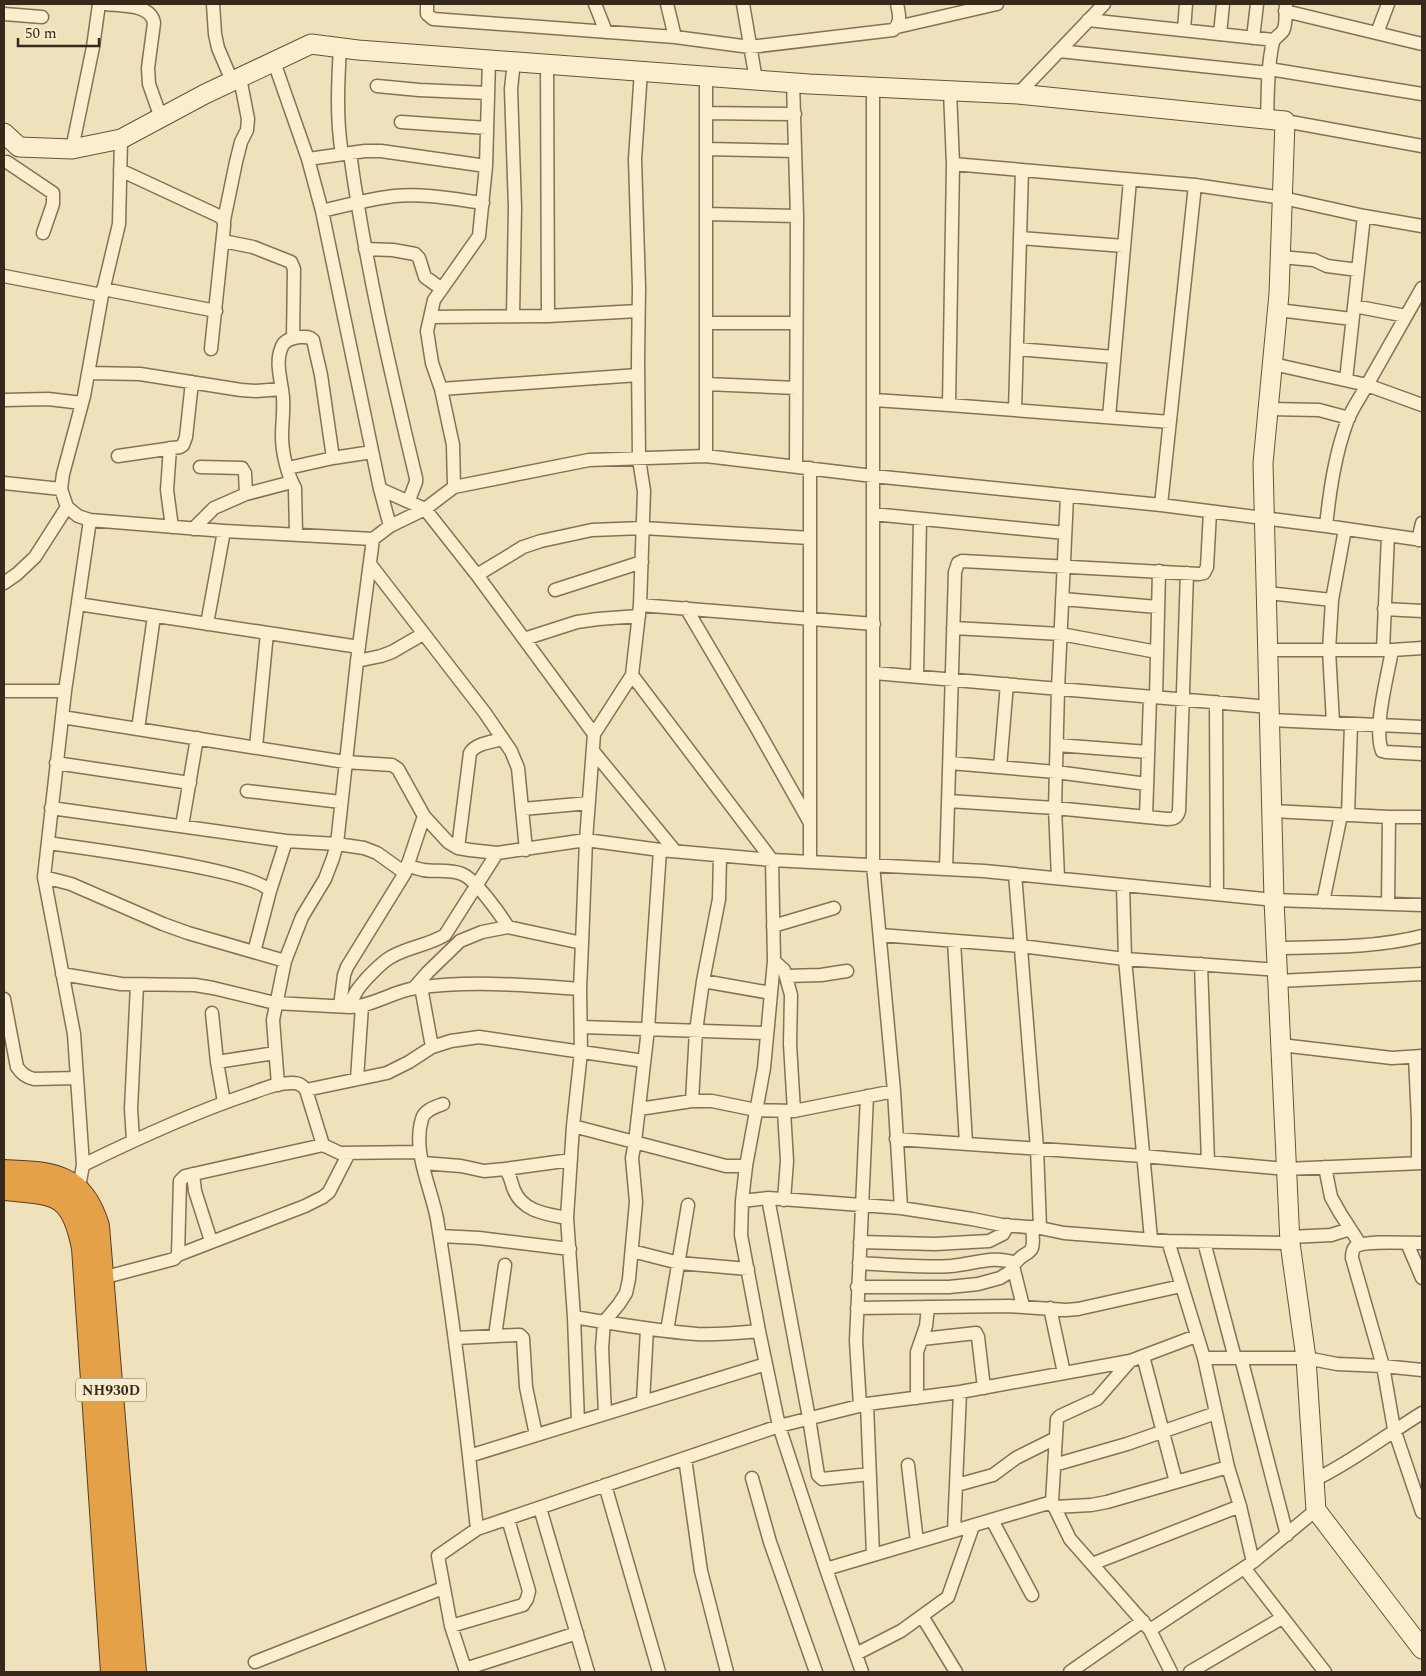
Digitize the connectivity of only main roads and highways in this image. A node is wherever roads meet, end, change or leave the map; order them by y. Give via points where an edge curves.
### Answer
1 (4, 1172) edge
2 (4, 1188) edge
3 (73, 1197) junction
4 (113, 1672) edge
5 (134, 1672) edge

1 - 3 highway, NH930D via 52,1176 69,1184
2 - 3 highway
3 - 4 highway, NH930D via 84,1248
3 - 5 highway, NH930D via 90,1206 97,1226

